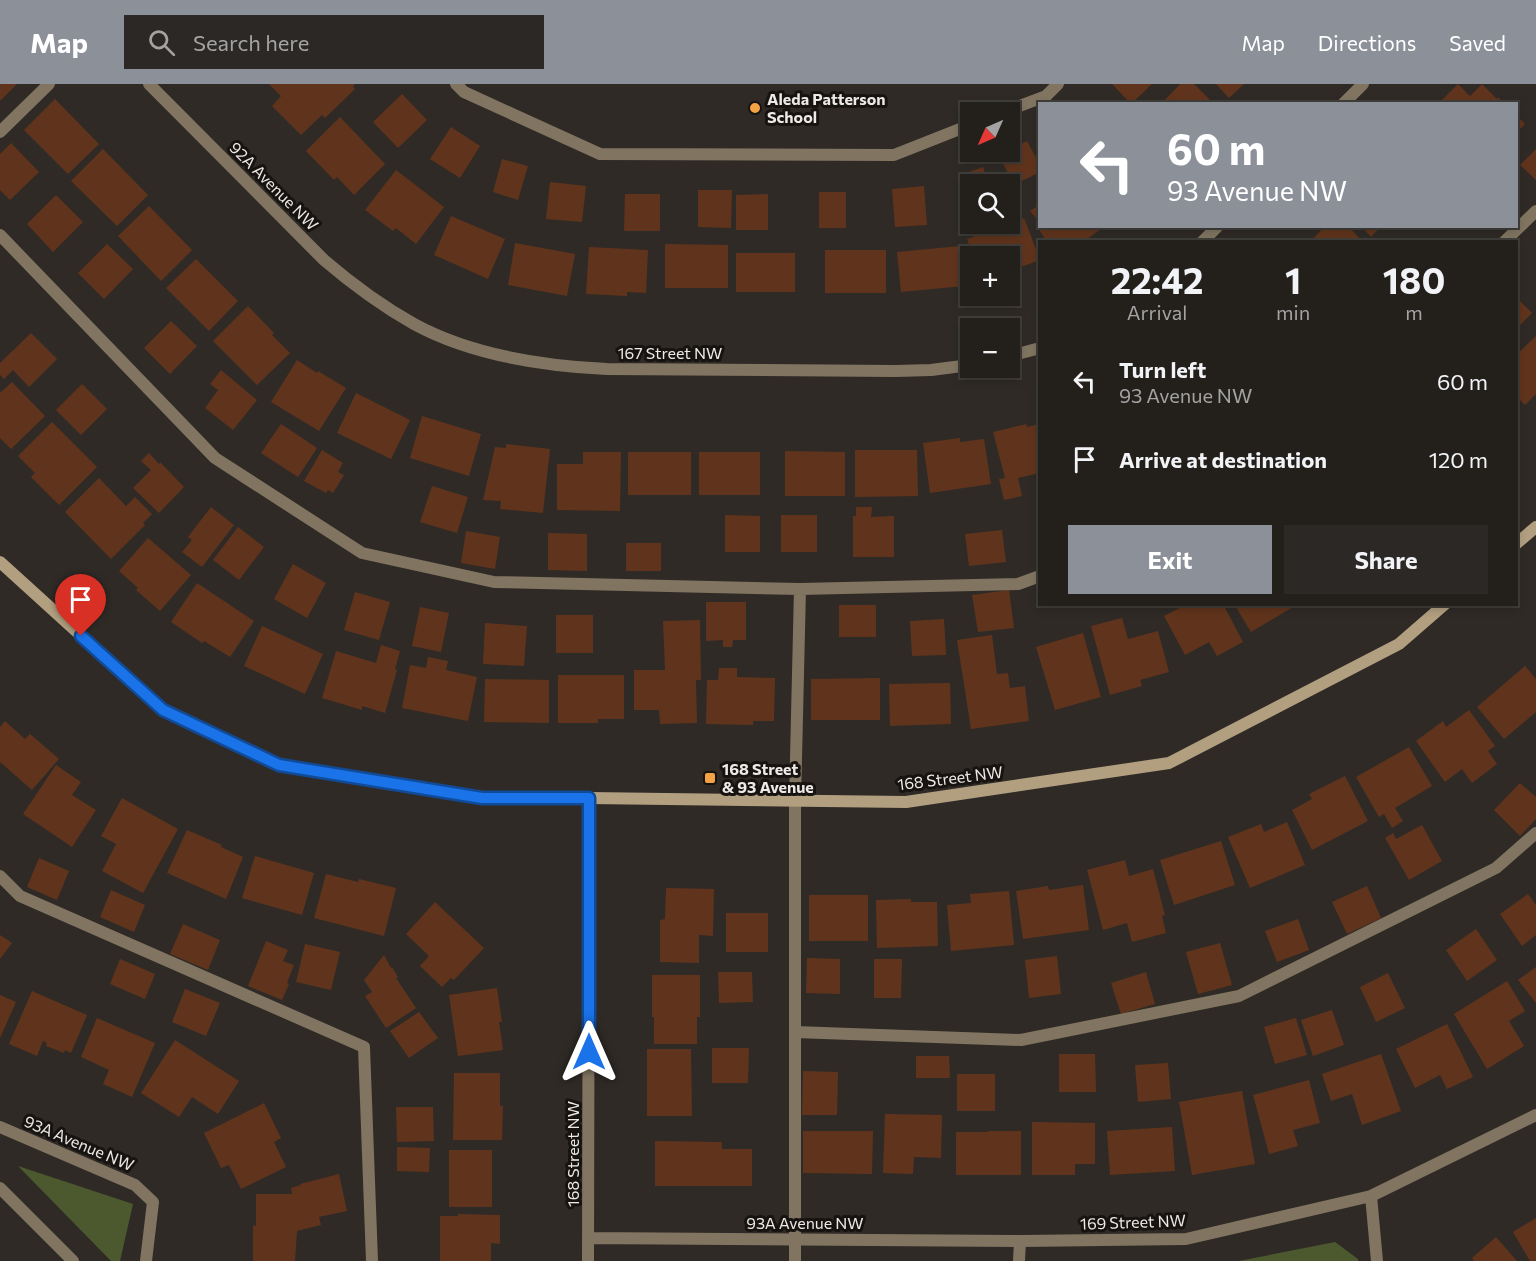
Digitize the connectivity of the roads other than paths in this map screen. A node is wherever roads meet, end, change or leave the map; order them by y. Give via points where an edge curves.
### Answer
1 (49, 84) edge
2 (149, 84) edge
3 (456, 84) edge
4 (1058, 84) edge
5 (1363, 84) edge
6 (1345, 102) edge
7 (1020, 106) edge
8 (960, 129) edge
9 (0, 132) edge
10 (1536, 211) edge
11 (1216, 228) edge
12 (0, 236) edge
13 (1204, 240) edge
14 (1506, 240) edge
15 (382, 304) joint
16 (1038, 349) edge
17 (1020, 353) edge
18 (960, 366) edge
19 (1536, 527) edge
20 (1518, 541) edge
21 (0, 562) edge
22 (1038, 577) edge
23 (800, 589) junction
24 (1443, 606) edge
25 (589, 798) junction
26 (795, 801) junction
27 (1536, 833) edge
28 (0, 876) edge
29 (795, 1032) junction
30 (1536, 1115) edge
31 (0, 1127) edge
32 (0, 1188) edge
33 (1371, 1196) junction
34 (589, 1238) junction
35 (795, 1240) junction
36 (1020, 1241) junction
37 (73, 1261) edge
38 (146, 1261) edge
39 (372, 1261) edge
40 (588, 1261) edge
41 (795, 1261) edge
42 (1020, 1261) edge
43 (1377, 1261) edge

1 - 9 street
2 - 15 street, 92A Avenue NW via 324,260
3 - 8 street via 464,92 600,154 894,155
4 - 7 street via 1046,96
5 - 6 street
10 - 14 street
11 - 13 street
12 - 23 street via 215,458 362,553 494,582
15 - 18 street, 167 Street NW via 453,340 562,367 896,371
16 - 17 street
19 - 20 street
21 - 25 street via 163,710 279,765 482,798
22 - 23 street via 1018,584
23 - 26 street
24 - 26 street, 168 Street NW via 1399,644 1169,763 906,802
25 - 26 street, 168 Street NW
25 - 34 street, 168 Street NW
26 - 29 street
27 - 29 street via 1496,868 1239,996 1021,1040
28 - 39 street via 20,896 364,1047
29 - 35 street
30 - 33 street, 169 Street NW
31 - 38 street, 93A Avenue NW via 135,1185 153,1202
32 - 37 street
33 - 36 street, 169 Street NW via 1186,1239
33 - 43 street
34 - 35 street, 93A Avenue NW
34 - 40 street, 168 Street NW
35 - 36 street, 93A Avenue NW
35 - 41 street
36 - 42 street

